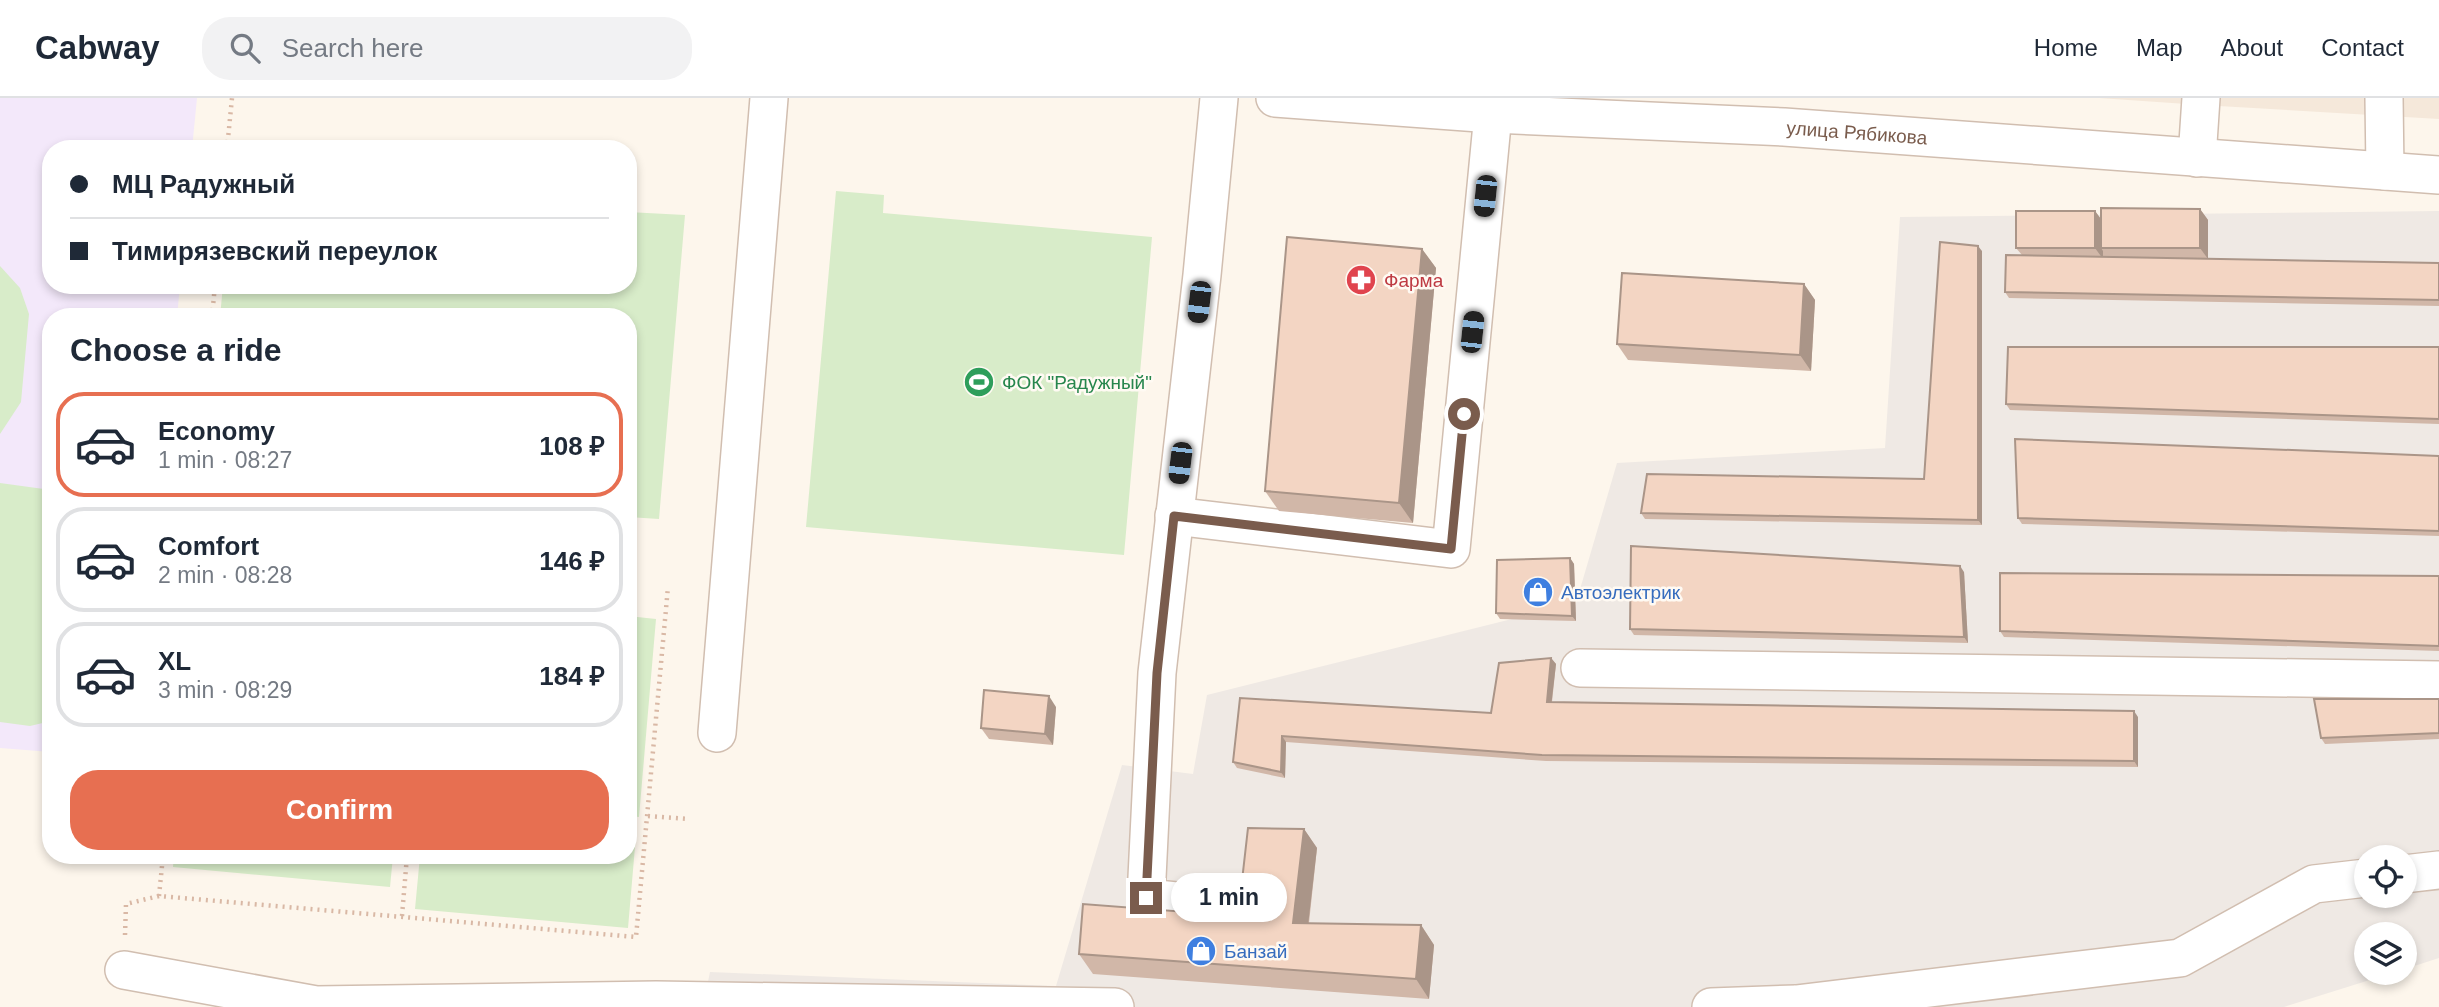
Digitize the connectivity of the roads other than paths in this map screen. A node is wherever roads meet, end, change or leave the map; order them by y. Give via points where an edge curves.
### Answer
1 (769, 98) edge
2 (1219, 98) edge
3 (1275, 98) edge
4 (2201, 98) edge
5 (2384, 98) edge
6 (1493, 114) junction
7 (2197, 158) junction
8 (2385, 171) junction
9 (2439, 175) edge
10 (1174, 516) junction
11 (1580, 668) dead end
12 (2439, 680) edge
13 (717, 733) dead end
14 (2439, 870) edge
15 (2417, 873) edge
16 (2354, 879) edge
17 (1217, 905) dead end
18 (124, 970) dead end
19 (1115, 1007) edge
20 (1711, 1007) edge

1 - 13 street
2 - 10 street
3 - 6 street, улица Рябикова
4 - 7 street
5 - 8 street
6 - 7 street, улица Рябикова via 1784,127
6 - 10 street via 1451,549
7 - 8 street, улица Рябикова
8 - 9 street, улица Рябикова
10 - 17 street via 1157,673 1146,898
11 - 12 street
14 - 15 street
16 - 20 street via 2314,884 2180,958 1796,1004
18 - 19 street via 316,1005 656,1000

